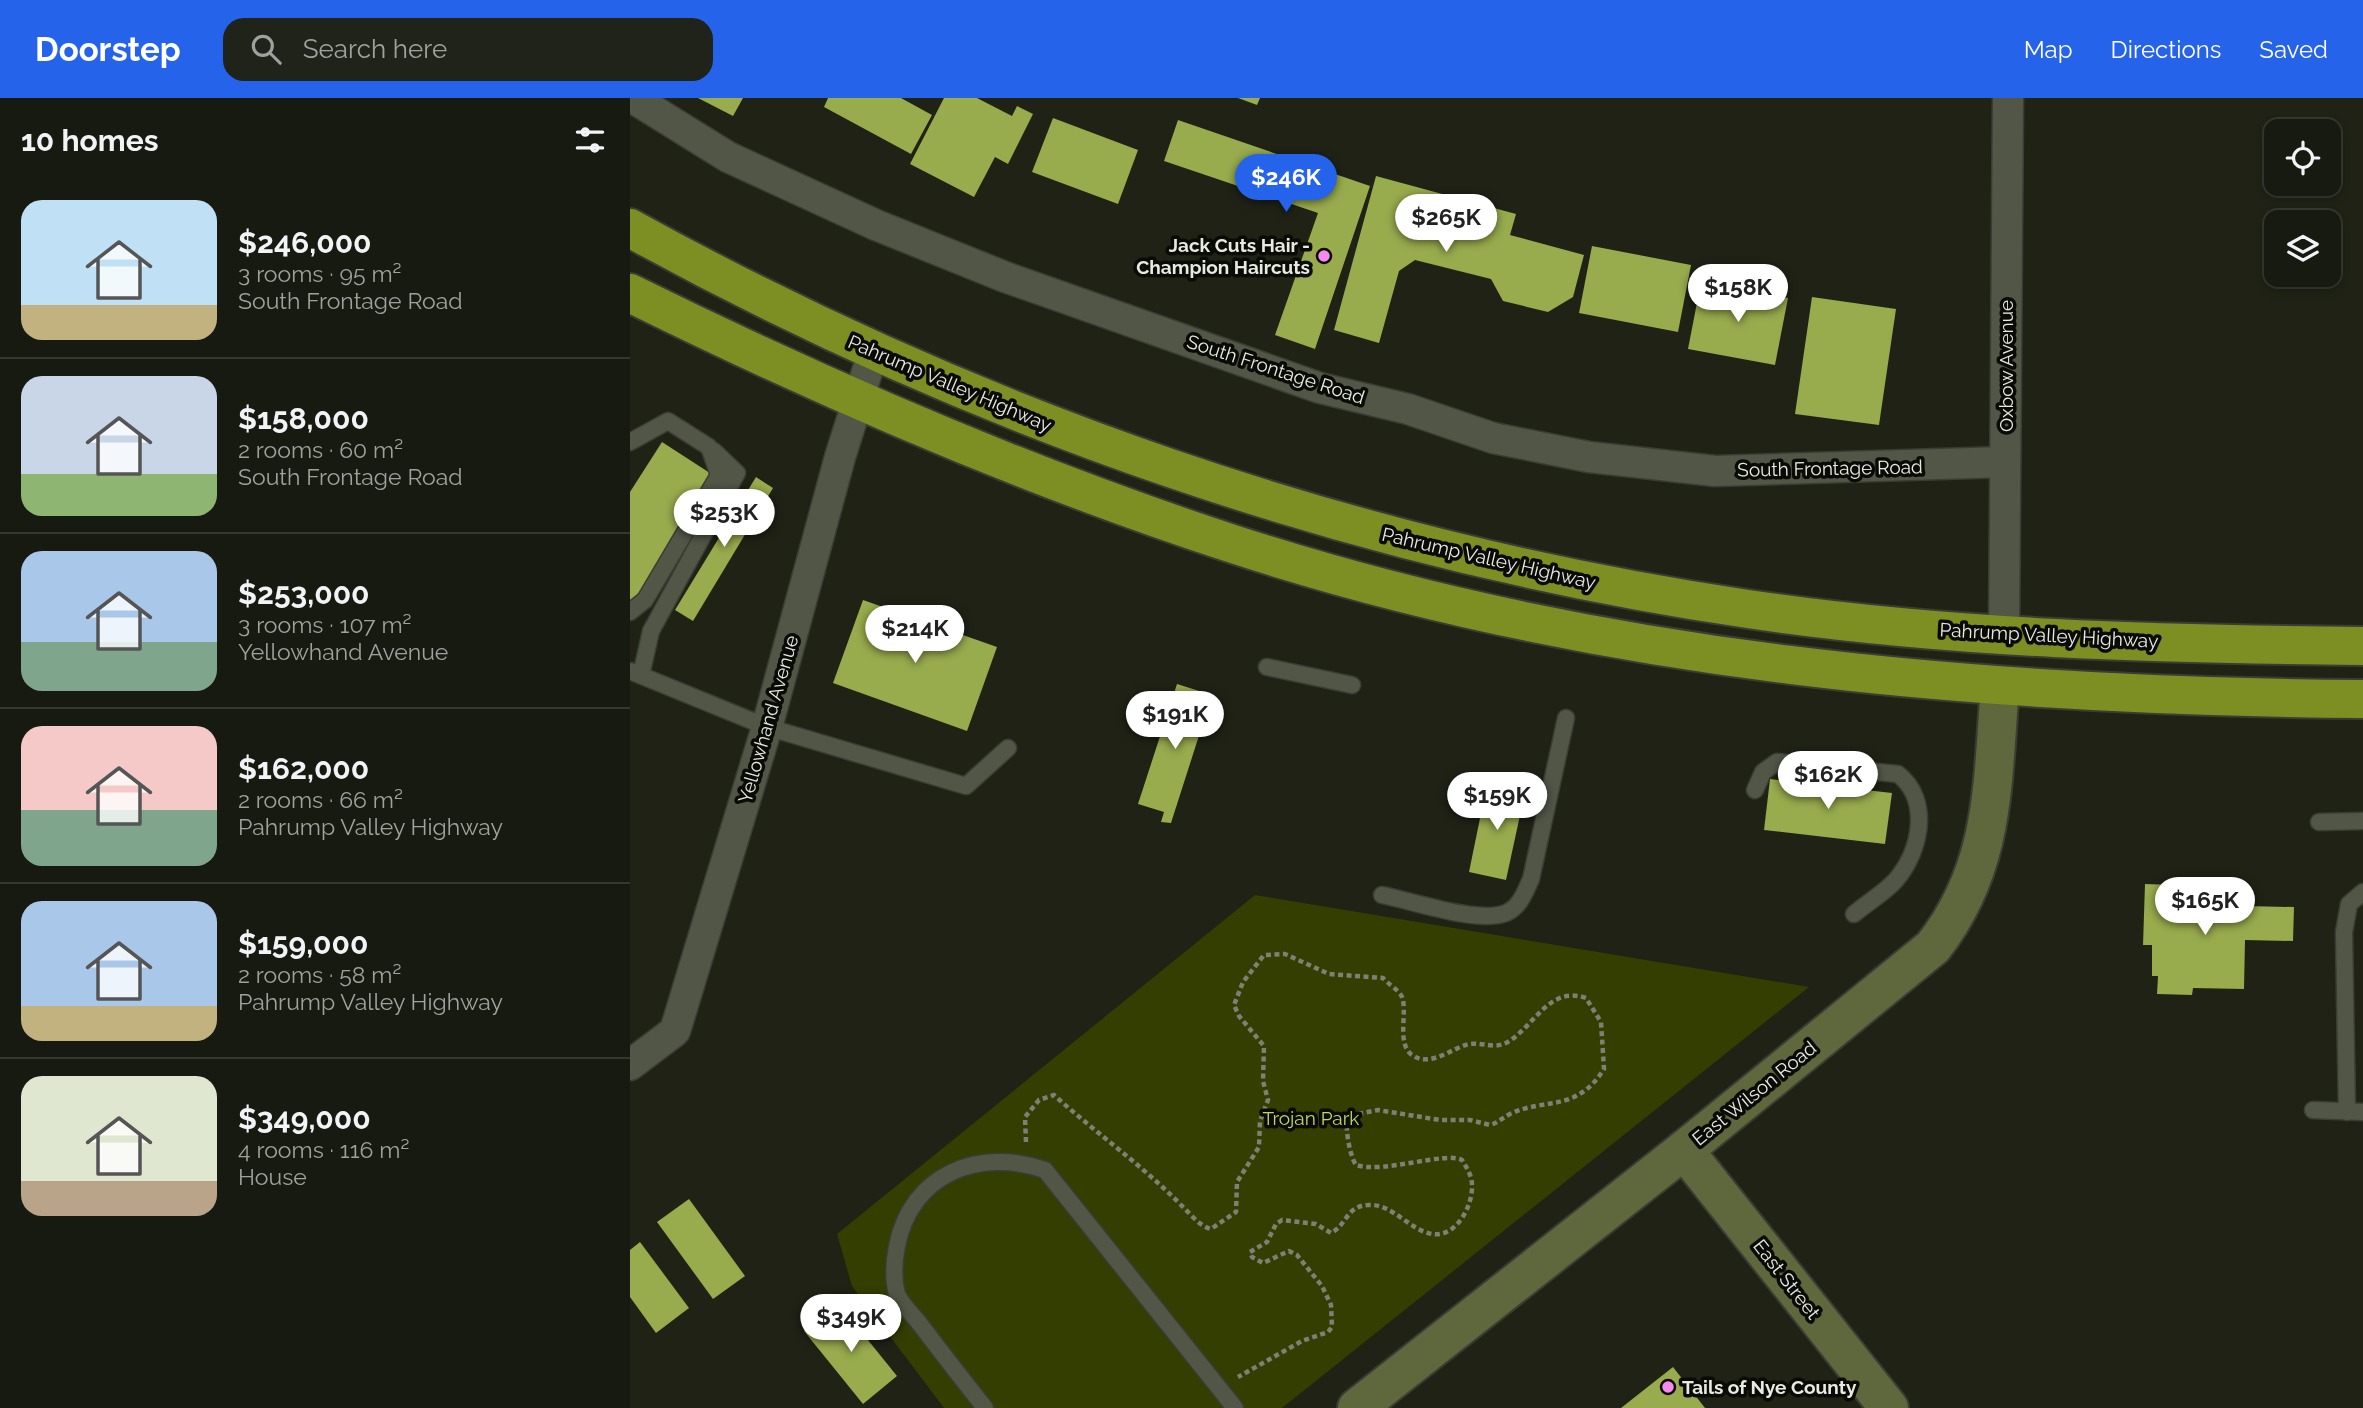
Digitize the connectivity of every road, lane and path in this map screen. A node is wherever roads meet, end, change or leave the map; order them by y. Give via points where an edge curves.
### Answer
1 (633, 98) edge
2 (2008, 98) edge
3 (630, 229) edge
4 (630, 293) edge
5 (873, 353) junction
6 (857, 402) junction
7 (630, 442) edge
8 (709, 447) junction
9 (2005, 462) junction
10 (630, 612) edge
11 (2004, 634) junction
12 (1657, 645) junction
13 (2351, 646) edge
14 (1267, 667) dead end
15 (635, 673) edge
16 (1352, 685) dead end
17 (2000, 686) junction
18 (2363, 699) edge
19 (1566, 718) dead end
20 (767, 727) junction
21 (1008, 748) dead end
22 (1755, 790) dead end
23 (2363, 821) edge
24 (2319, 822) dead end
25 (2363, 892) edge
26 (1382, 895) dead end
27 (1854, 914) dead end
28 (630, 1065) edge
29 (2313, 1110) dead end
30 (2355, 1112) edge
31 (1684, 1150) junction
32 (1045, 1170) junction
33 (1219, 1388) junction
34 (985, 1408) edge
35 (1235, 1408) edge
36 (1357, 1408) edge
37 (1889, 1408) edge

1 - 9 street, South Frontage Road via 728,157 1004,277 1320,388 1408,409 1493,438 1589,457 1716,471
2 - 9 street, Oxbow Avenue
3 - 5 highway, Pahrump Valley Highway
4 - 6 highway
5 - 6 street, Yellowhand Avenue
5 - 11 highway, Pahrump Valley Highway via 1011,412 1241,492 1444,551 1749,609
6 - 12 highway via 1022,470 1233,544 1490,613
6 - 20 street, Yellowhand Avenue
7 - 8 lane via 668,421
8 - 10 lane via 719,475 645,600
8 - 15 lane via 737,473 651,631
9 - 11 street, Oxbow Avenue
11 - 12 highway via 1988,654 1971,657 1798,645
11 - 13 highway, Pahrump Valley Highway
12 - 17 highway via 1786,665
13 - 17 highway via 2218,666 2040,663 2018,667
14 - 16 lane
15 - 20 lane
17 - 18 highway via 2092,693
17 - 31 street, East Wilson Road via 1982,856 1949,927 1905,973
19 - 26 lane via 1531,879 1521,900 1507,912 1486,916
20 - 21 lane via 966,786
20 - 28 street, Yellowhand Avenue via 675,1031
22 - 27 lane via 1763,772 1777,762 1898,774 1913,786 1920,804 1917,836 1908,861 1895,881
23 - 24 lane
25 - 30 lane via 2349,904 2344,932
29 - 30 lane
31 - 36 street, East Wilson Road
31 - 37 street, East Street
32 - 33 lane
32 - 33 path via 1029,1150 1023,1126 1031,1109 1054,1095 1147,1171 1207,1228 1236,1212 1237,1182 1259,1147 1260,1121 1268,1096 1262,1082 1264,1046 1239,1016 1234,1001 1252,968 1267,954 1285,954 1329,974 1383,978 1402,997 1406,1043 1409,1052 1421,1058 1444,1055 1467,1044 1507,1042 1544,1006 1559,998 1580,996 1591,1004 1604,1035 1604,1069 1571,1099 1509,1114 1490,1125 1378,1110 1348,1116 1346,1131 1356,1165 1462,1160 1472,1186 1464,1216 1455,1227 1438,1234 1370,1205 1347,1213 1331,1233 1316,1224 1282,1220 1276,1224 1272,1237 1250,1252 1252,1257 1263,1263 1289,1251 1297,1255 1322,1286 1331,1305 1332,1327
32 - 34 lane via 1003,1160 961,1167 917,1200 900,1229 894,1262 898,1295
33 - 35 lane

